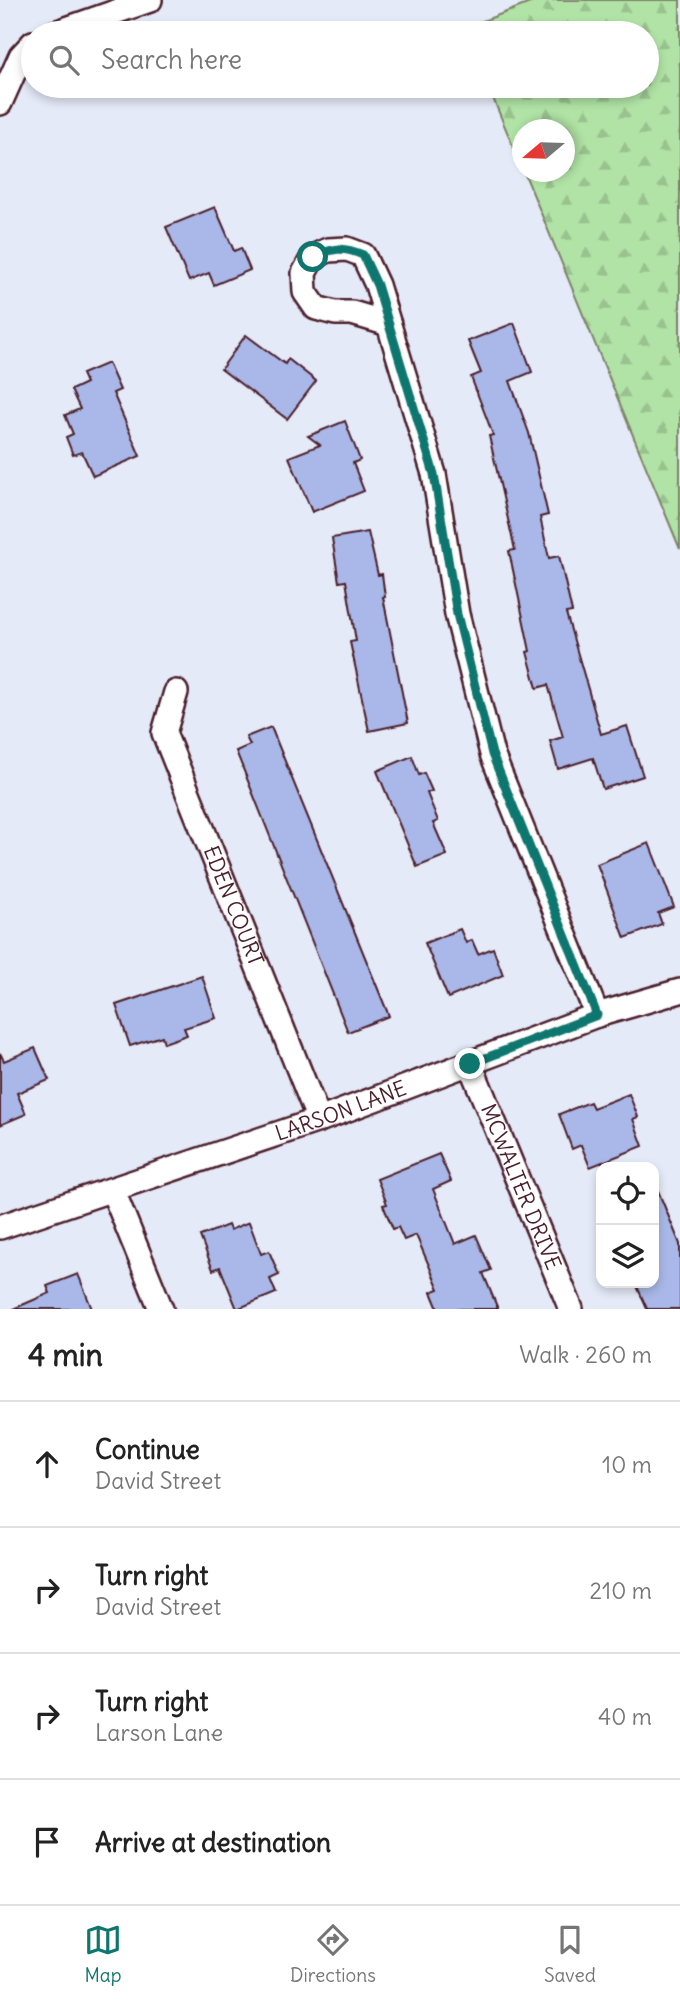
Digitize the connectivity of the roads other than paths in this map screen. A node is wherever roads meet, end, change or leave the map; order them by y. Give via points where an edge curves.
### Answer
1 (150, 0) edge
2 (90, 21) edge
3 (21, 56) edge
4 (0, 103) edge
5 (389, 324) dead end
6 (176, 692) dead end
7 (680, 991) edge
8 (597, 1015) junction
9 (470, 1064) junction
10 (319, 1120) junction
11 (113, 1191) junction
12 (0, 1227) edge
13 (161, 1309) edge
14 (571, 1309) edge

1 - 2 street
3 - 4 street
5 - 8 street via 434,474 457,614 492,754
6 - 10 street, EDEN COURT via 164,733
7 - 8 street, LARSON LANE
8 - 9 street, LARSON LANE
9 - 10 street, LARSON LANE
9 - 14 street, MCWALTER DRIVE
10 - 11 street, LARSON LANE
11 - 12 street, LARSON LANE
11 - 13 street

